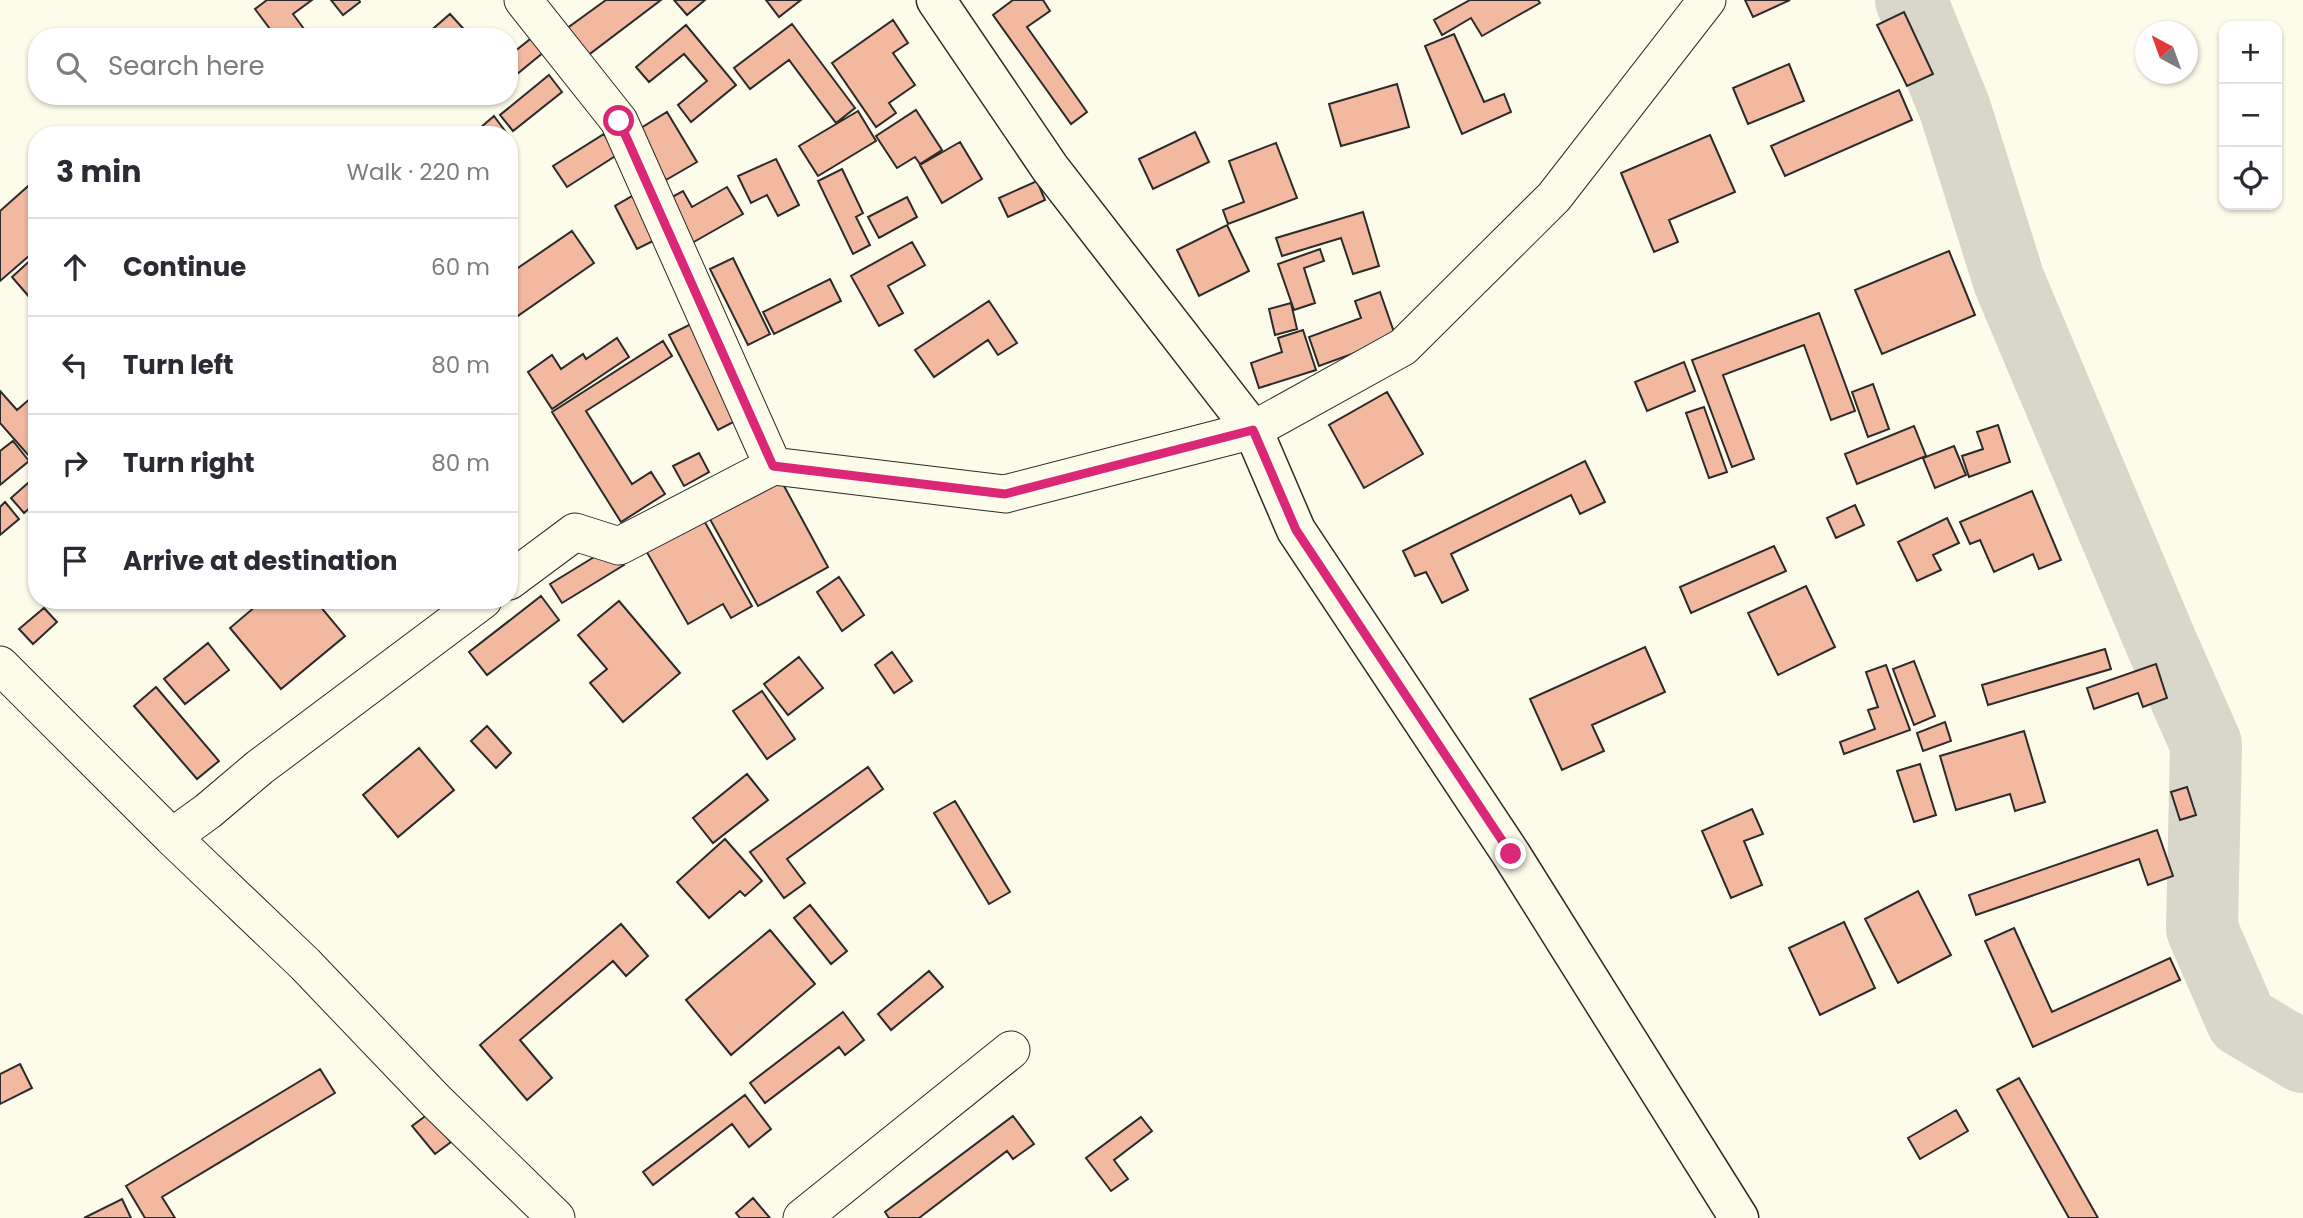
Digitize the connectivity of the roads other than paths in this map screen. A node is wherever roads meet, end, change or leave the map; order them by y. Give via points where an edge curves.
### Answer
1 (523, 0) edge
2 (936, 0) edge
3 (1707, 0) edge
4 (1253, 430) junction
5 (773, 466) junction
6 (518, 574) edge
7 (471, 609) edge
8 (0, 666) edge
9 (172, 837) junction
10 (1010, 1051) dead end
11 (556, 1218) edge
12 (802, 1218) edge
13 (1739, 1218) edge

1 - 5 street via 619,121
2 - 4 street via 1050,168
3 - 4 street via 1554,197 1403,346
4 - 5 street via 1005,494
4 - 13 street via 1296,530 1511,854
5 - 6 street via 619,546 575,532
7 - 9 street
8 - 9 street
9 - 11 street via 305,964
10 - 12 street

